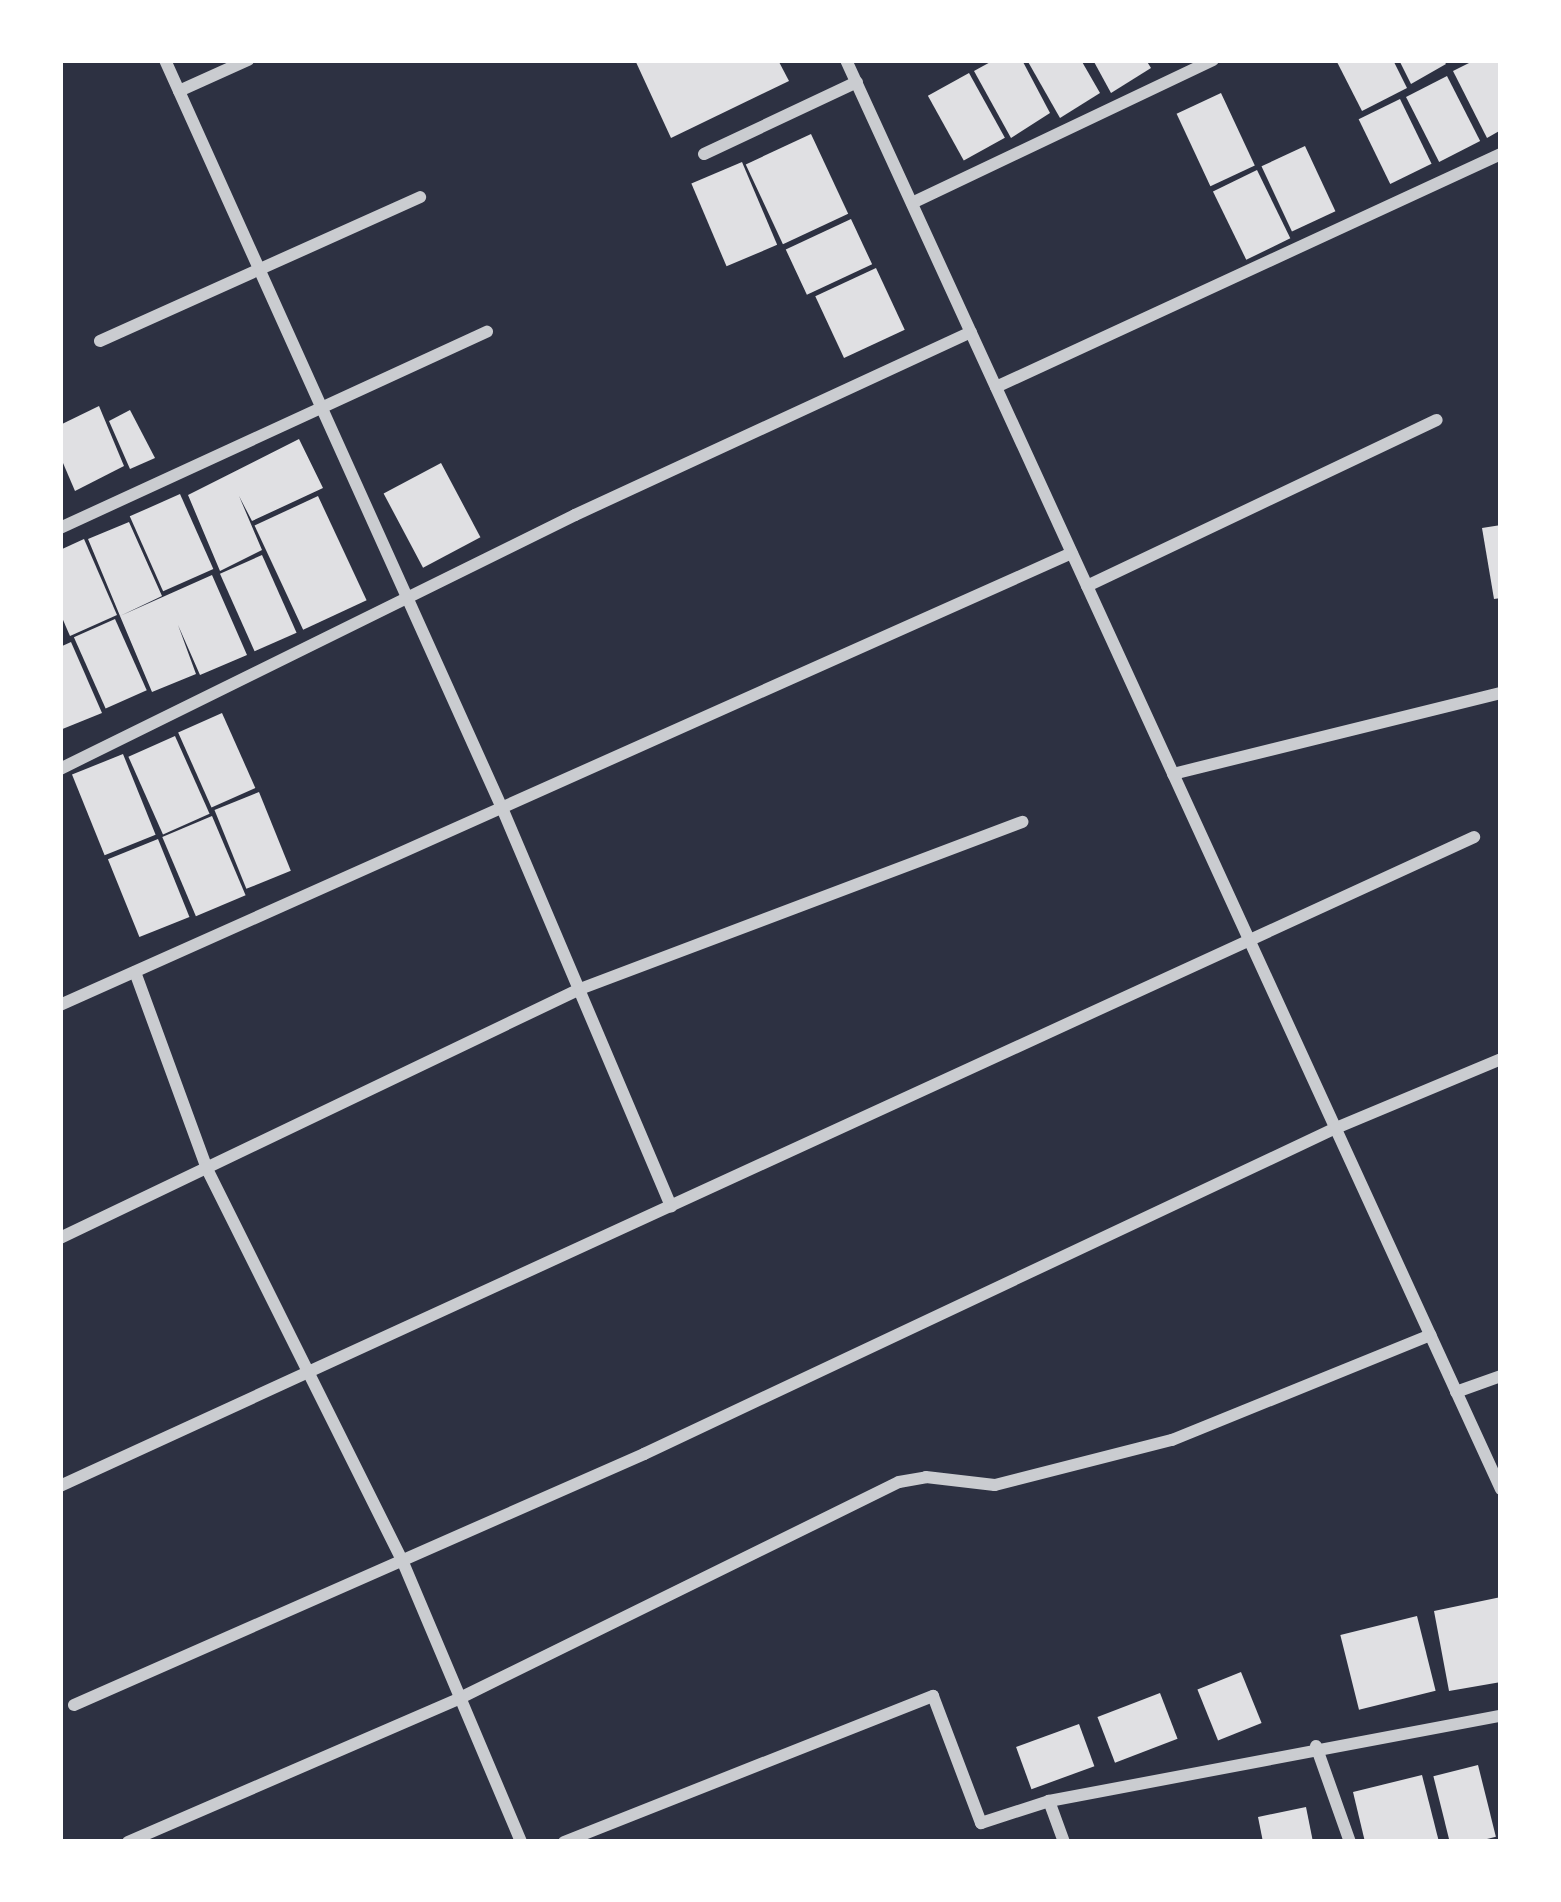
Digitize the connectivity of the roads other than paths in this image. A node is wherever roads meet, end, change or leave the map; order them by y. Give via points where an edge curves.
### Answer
1 (165, 60) edge
2 (248, 60) edge
3 (846, 60) edge
4 (1214, 60) edge
5 (857, 82) junction
6 (179, 91) junction
7 (704, 154) dead end
8 (1501, 154) edge
9 (419, 197) dead end
10 (912, 203) junction
11 (261, 273) junction
12 (487, 332) dead end
13 (971, 332) junction
14 (100, 341) dead end
15 (996, 387) junction
16 (323, 410) junction
17 (1436, 420) dead end
18 (60, 528) edge
19 (1072, 554) junction
20 (1087, 586) junction
21 (408, 598) junction
22 (1501, 693) edge
23 (60, 770) edge
24 (1173, 774) junction
25 (502, 808) junction
26 (1023, 822) dead end
27 (1474, 838) dead end
28 (1251, 943) junction
29 (135, 971) junction
30 (580, 989) junction
31 (60, 1004) edge
32 (1501, 1059) edge
33 (1336, 1128) junction
34 (207, 1169) junction
35 (671, 1207) junction
36 (60, 1238) edge
37 (1431, 1336) junction
38 (306, 1374) junction
39 (1501, 1376) edge
40 (1456, 1392) junction
41 (60, 1486) edge
42 (1501, 1490) edge
43 (402, 1560) junction
44 (458, 1699) junction
45 (74, 1705) dead end
46 (1501, 1716) edge
47 (1316, 1746) junction
48 (1049, 1801) junction
49 (128, 1842) edge
50 (521, 1842) edge
51 (564, 1842) edge
52 (1064, 1842) edge
53 (1350, 1842) edge

1 - 6 street
2 - 6 street
3 - 5 street
4 - 10 street
5 - 7 street
5 - 10 street
6 - 11 street
8 - 15 street
9 - 11 street
10 - 13 street
11 - 14 street
11 - 16 street
12 - 16 street
13 - 15 street
13 - 21 street
15 - 19 street
16 - 18 street
16 - 21 street
17 - 20 street
19 - 20 street
19 - 25 street
20 - 24 street
21 - 23 street
21 - 25 street
22 - 24 street
24 - 28 street
25 - 29 street
25 - 30 street
26 - 30 street
27 - 28 street
28 - 33 street
28 - 35 street
29 - 31 street
29 - 34 street
30 - 34 street
30 - 35 street
32 - 33 street
33 - 37 street
33 - 43 street
34 - 36 street
34 - 38 street
35 - 38 street
37 - 40 street
37 - 44 street via 1172,1440 994,1485 899,1482
38 - 41 street
38 - 43 street
39 - 40 street
40 - 42 street
43 - 44 street
43 - 45 street
44 - 49 street
44 - 50 street
46 - 47 street
47 - 48 street
47 - 53 street
48 - 51 street via 981,1823 933,1696
48 - 52 street

